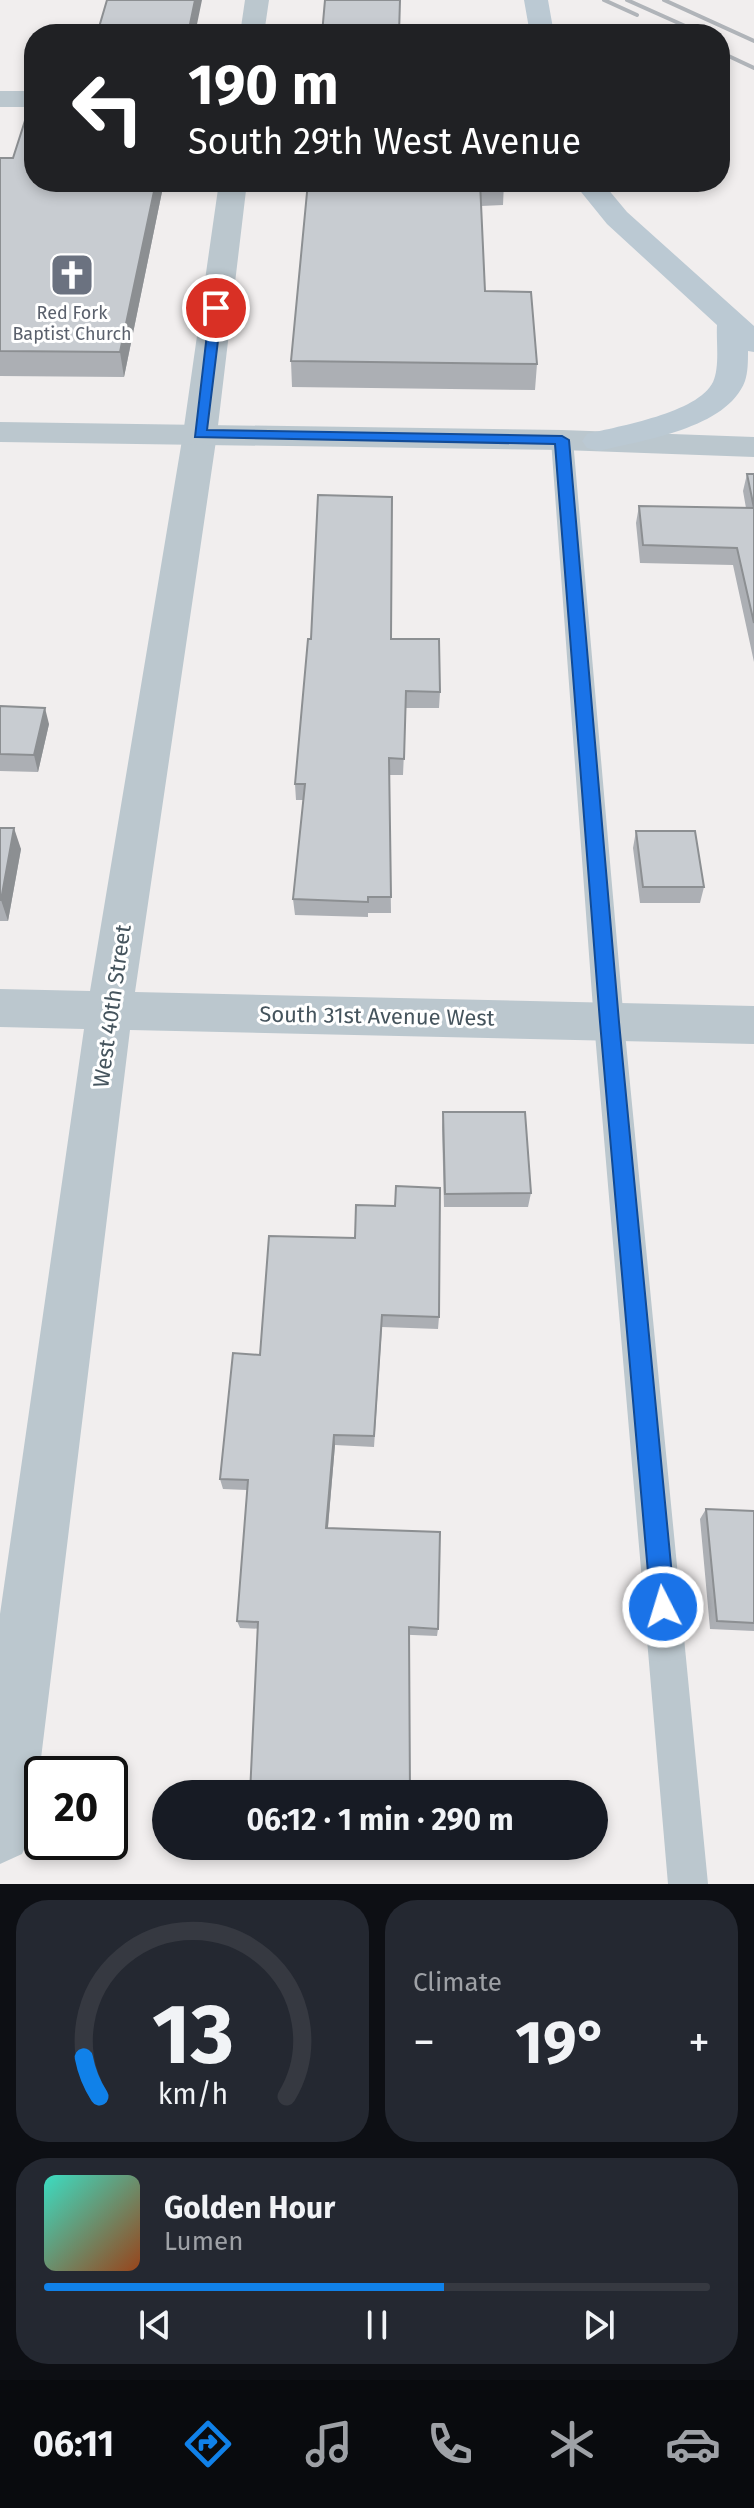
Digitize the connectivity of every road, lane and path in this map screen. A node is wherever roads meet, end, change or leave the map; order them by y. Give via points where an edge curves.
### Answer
1 (257, 0) edge
2 (536, 0) edge
3 (253, 24) edge
4 (540, 24) edge
5 (0, 99) edge
6 (24, 99) edge
7 (232, 192) edge
8 (595, 192) edge
9 (743, 333) edge
10 (0, 432) edge
11 (200, 434) junction
12 (562, 440) junction
13 (599, 441) junction
14 (754, 447) edge
15 (0, 1008) edge
16 (110, 1009) junction
17 (609, 1022) junction
18 (754, 1025) edge
19 (0, 1832) edge
20 (688, 1884) edge

1 - 3 street
2 - 4 main road
5 - 6 street
7 - 11 street, West 40th Street
8 - 9 main road
9 - 13 main road via 730,383 710,404 679,419
10 - 11 street
11 - 12 street
11 - 16 street, West 40th Street
12 - 13 street
12 - 17 lane
13 - 14 street
15 - 16 street, South 31st Avenue West
16 - 17 street, South 31st Avenue West
16 - 19 street, West 40th Street
17 - 18 street, South 31st Avenue West
17 - 20 lane

